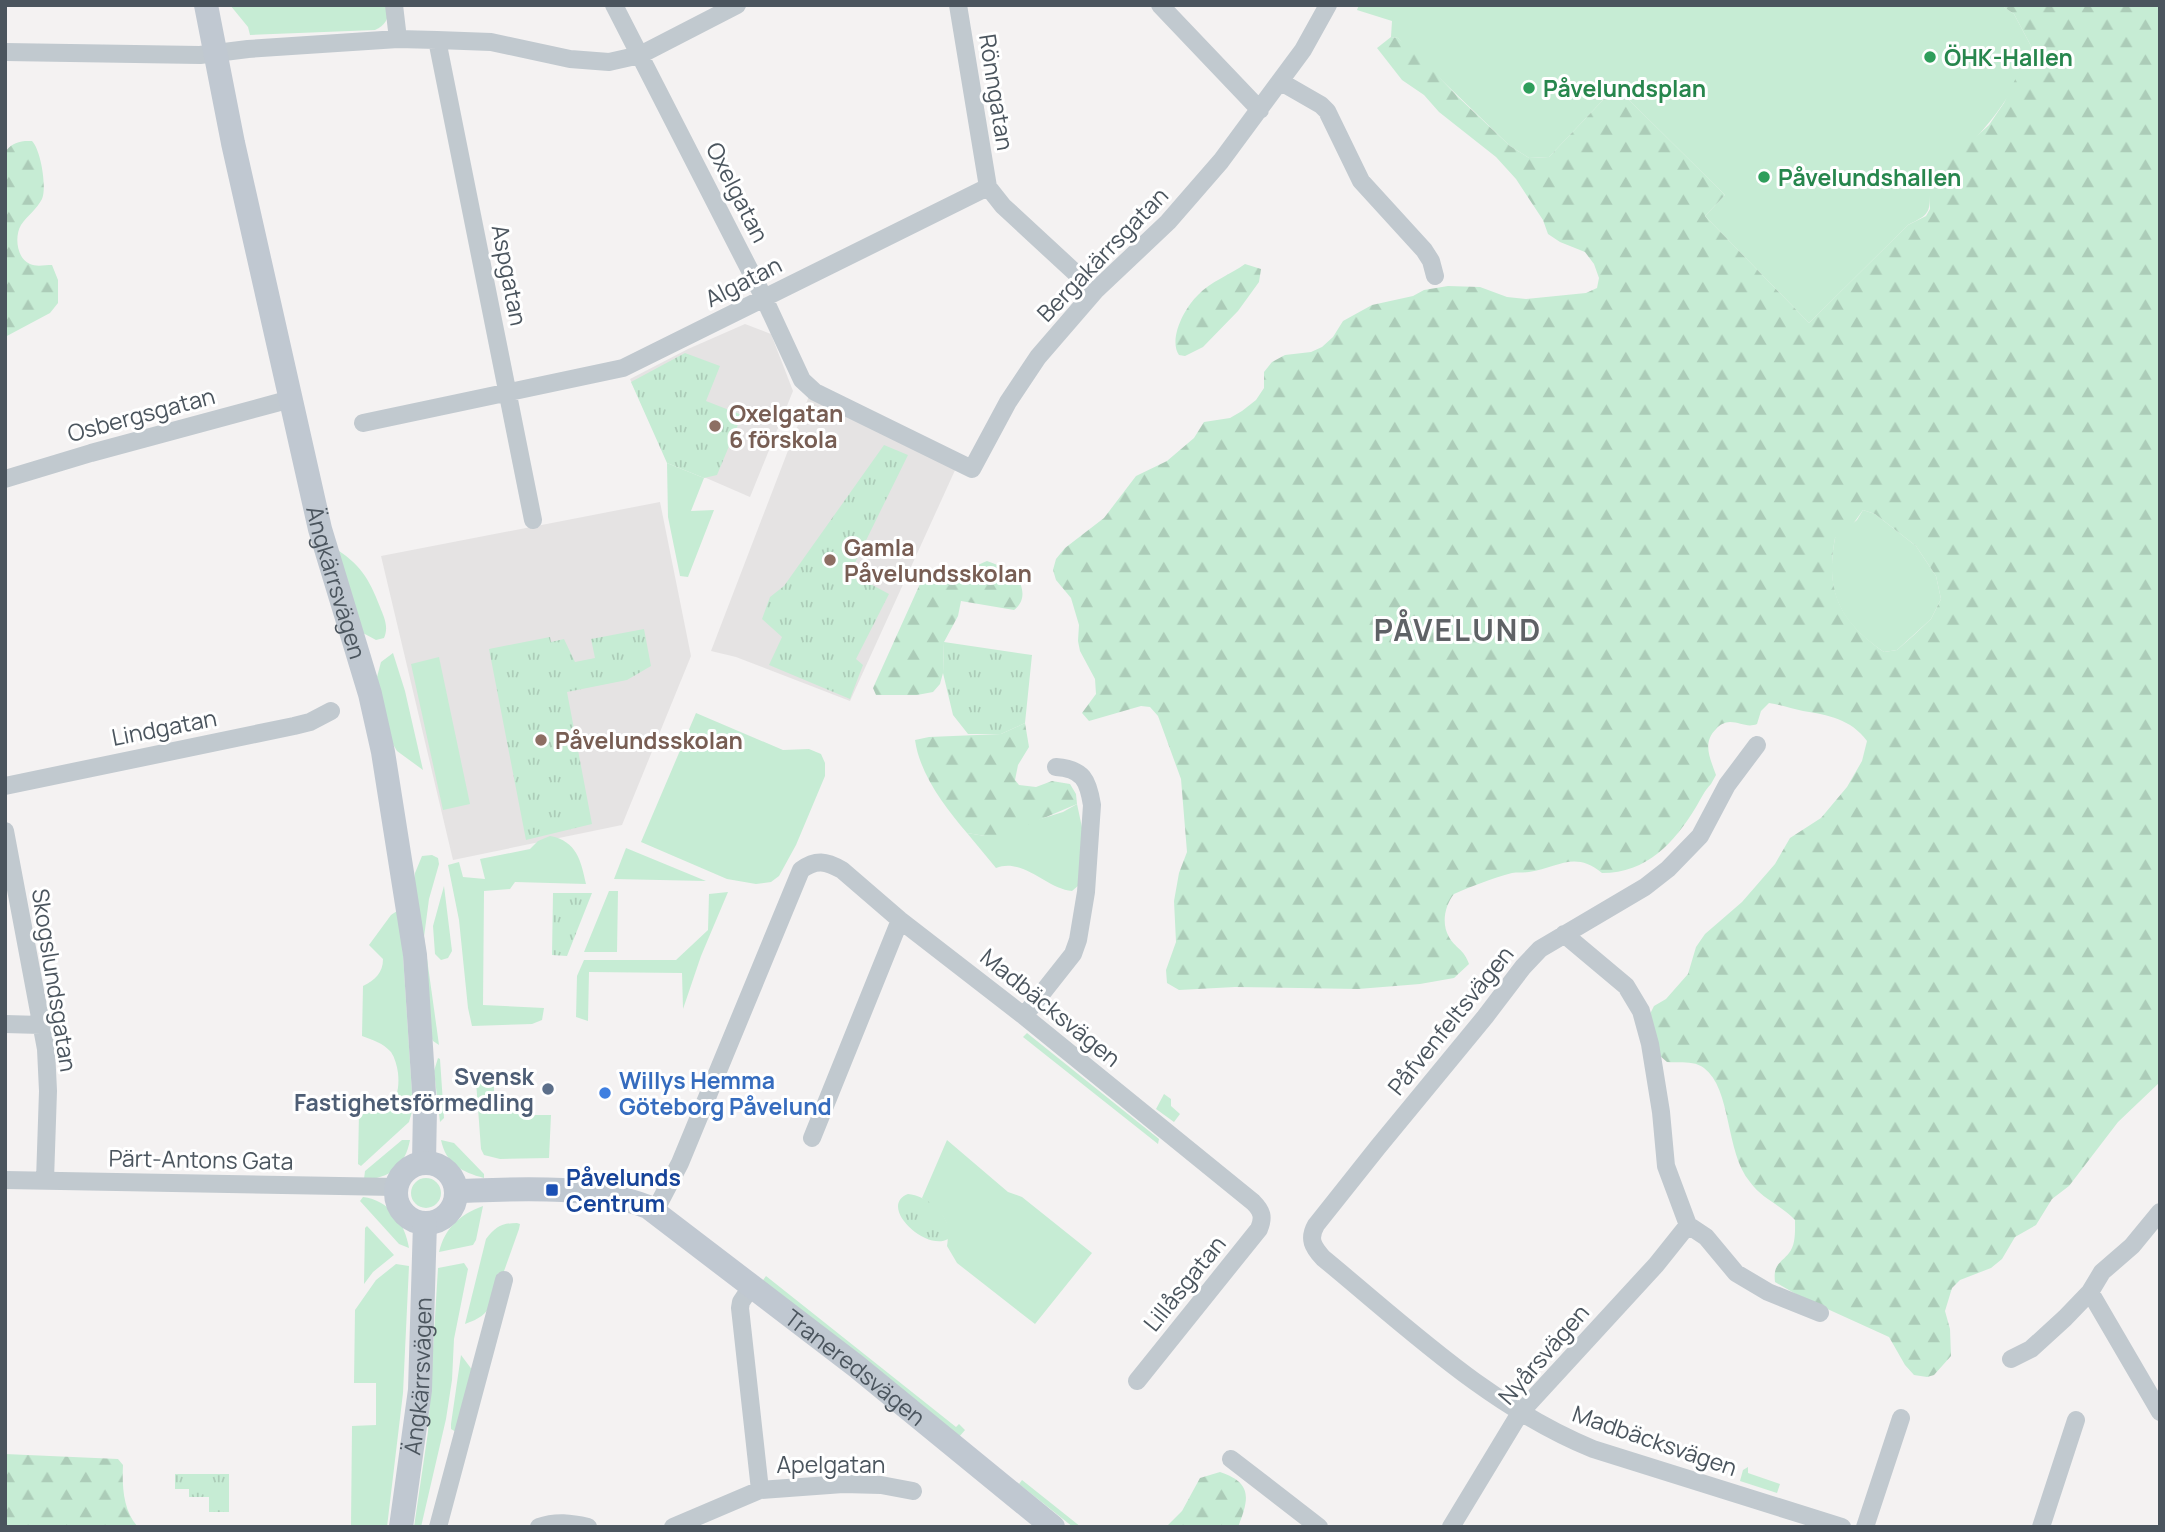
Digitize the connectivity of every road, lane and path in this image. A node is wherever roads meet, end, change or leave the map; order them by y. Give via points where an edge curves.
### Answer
1 (206, 5) edge
2 (394, 5) edge
3 (614, 5) edge
4 (737, 5) edge
5 (958, 5) edge
6 (1160, 5) edge
7 (1328, 5) edge
8 (398, 39) junction
9 (437, 40) junction
10 (5, 52) edge
11 (216, 52) junction
12 (640, 54) junction
13 (1281, 82) junction
14 (1260, 110) junction
15 (988, 187) junction
16 (1435, 276) dead end
17 (1095, 292) junction
18 (764, 298) junction
19 (509, 392) junction
20 (291, 399) junction
21 (363, 423) dead end
22 (972, 469) joint
23 (5, 479) edge
24 (533, 520) dead end
25 (331, 711) dead end
26 (1757, 745) dead end
27 (1056, 766) dead end
28 (5, 786) edge
29 (5, 831) edge
30 (900, 920) junction
31 (1564, 934) junction
32 (1024, 1016) junction
33 (5, 1024) edge
34 (41, 1025) junction
35 (812, 1138) dead end
36 (424, 1162) junction
37 (5, 1180) edge
38 (45, 1180) junction
39 (397, 1187) junction
40 (457, 1191) junction
41 (656, 1211) junction
42 (2160, 1212) edge
43 (1262, 1213) joint
44 (425, 1223) junction
45 (1688, 1225) junction
46 (1311, 1235) joint
47 (504, 1280) dead end
48 (751, 1287) junction
49 (2090, 1292) junction
50 (1820, 1313) dead end
51 (2011, 1359) dead end
52 (1137, 1381) dead end
53 (2160, 1412) edge
54 (1520, 1413) junction
55 (1901, 1418) dead end
56 (2076, 1420) dead end
57 (1231, 1459) dead end
58 (760, 1490) junction
59 (913, 1491) dead end
60 (401, 1527) edge
61 (438, 1527) edge
62 (539, 1527) edge
63 (588, 1527) edge
64 (673, 1527) edge
65 (1053, 1527) edge
66 (1319, 1527) edge
67 (1451, 1527) edge
68 (1842, 1527) edge
69 (1865, 1527) edge
70 (2041, 1527) edge

1 - 11 street, Ängkärrsvägen
2 - 8 street
3 - 12 street, Oxelgatan
4 - 12 street
5 - 15 street, Rönngatan
6 - 14 street
7 - 13 street, Bergakärrsgatan
8 - 9 street
8 - 11 street
9 - 12 street via 491,42 591,62
9 - 19 street, Aspgatan
10 - 11 street
11 - 20 street, Ängkärrsvägen
12 - 18 street, Oxelgatan
13 - 14 street, Bergakärrsgatan
13 - 16 street via 1327,111 1361,181 1424,250
14 - 17 street, Bergakärrsgatan via 1193,195
15 - 17 street
15 - 18 street, Algatan
17 - 22 street, Bergakärrsgatan via 1023,378
18 - 19 street, Algatan via 623,368
18 - 22 street, Oxelgatan via 807,386
19 - 21 street, Algatan
19 - 24 street, Aspgatan
20 - 23 street, Osbergsgatan
20 - 36 street, Ängkärrsvägen via 320,529 383,752 415,955
25 - 28 street, Lindgatan via 310,722
26 - 31 street, Påfvenfeltsvägen via 1689,849 1645,887
27 - 32 street via 1082,775 1089,788 1092,805 1083,916 1073,954
29 - 34 street, Skogslundsgatan
30 - 32 street, Madbäcksvägen
30 - 35 street
30 - 41 street, Madbäcksvägen via 832,864 811,863 800,870
31 - 45 street via 1626,986 1641,1011 1649,1034 1666,1166
31 - 46 street, Påfvenfeltsvägen via 1540,949 1516,975
32 - 43 street, Madbäcksvägen
33 - 34 street
34 - 38 street, Skogslundsgatan via 48,1091
36 - 39 street via 409,1167
36 - 40 street via 443,1167
37 - 38 street, Pärt-Antons Gata
38 - 39 street, Pärt-Antons Gata
39 - 44 street via 402,1211
40 - 41 street, Traneredsvägen via 571,1191 614,1197
40 - 44 street via 451,1211
41 - 48 street, Traneredsvägen
42 - 49 street via 2102,1272
43 - 52 street, Lillåsgatan via 1259,1229
44 - 60 street, Ängkärrsvägen via 419,1390
45 - 50 street via 1706,1237 1736,1273
45 - 54 street, Nyårsvägen
46 - 54 street, Madbäcksvägen via 1323,1258 1494,1397
47 - 61 street
48 - 58 street via 741,1302 740,1321
48 - 65 street, Traneredsvägen
49 - 51 street via 2031,1349
49 - 53 street
54 - 67 street, Nyårsvägen
54 - 68 street, Madbäcksvägen via 1593,1449
55 - 69 street
56 - 70 street
57 - 66 street
58 - 59 street, Apelgatan via 843,1484
58 - 64 street, Apelgatan
62 - 63 street via 557,1523

